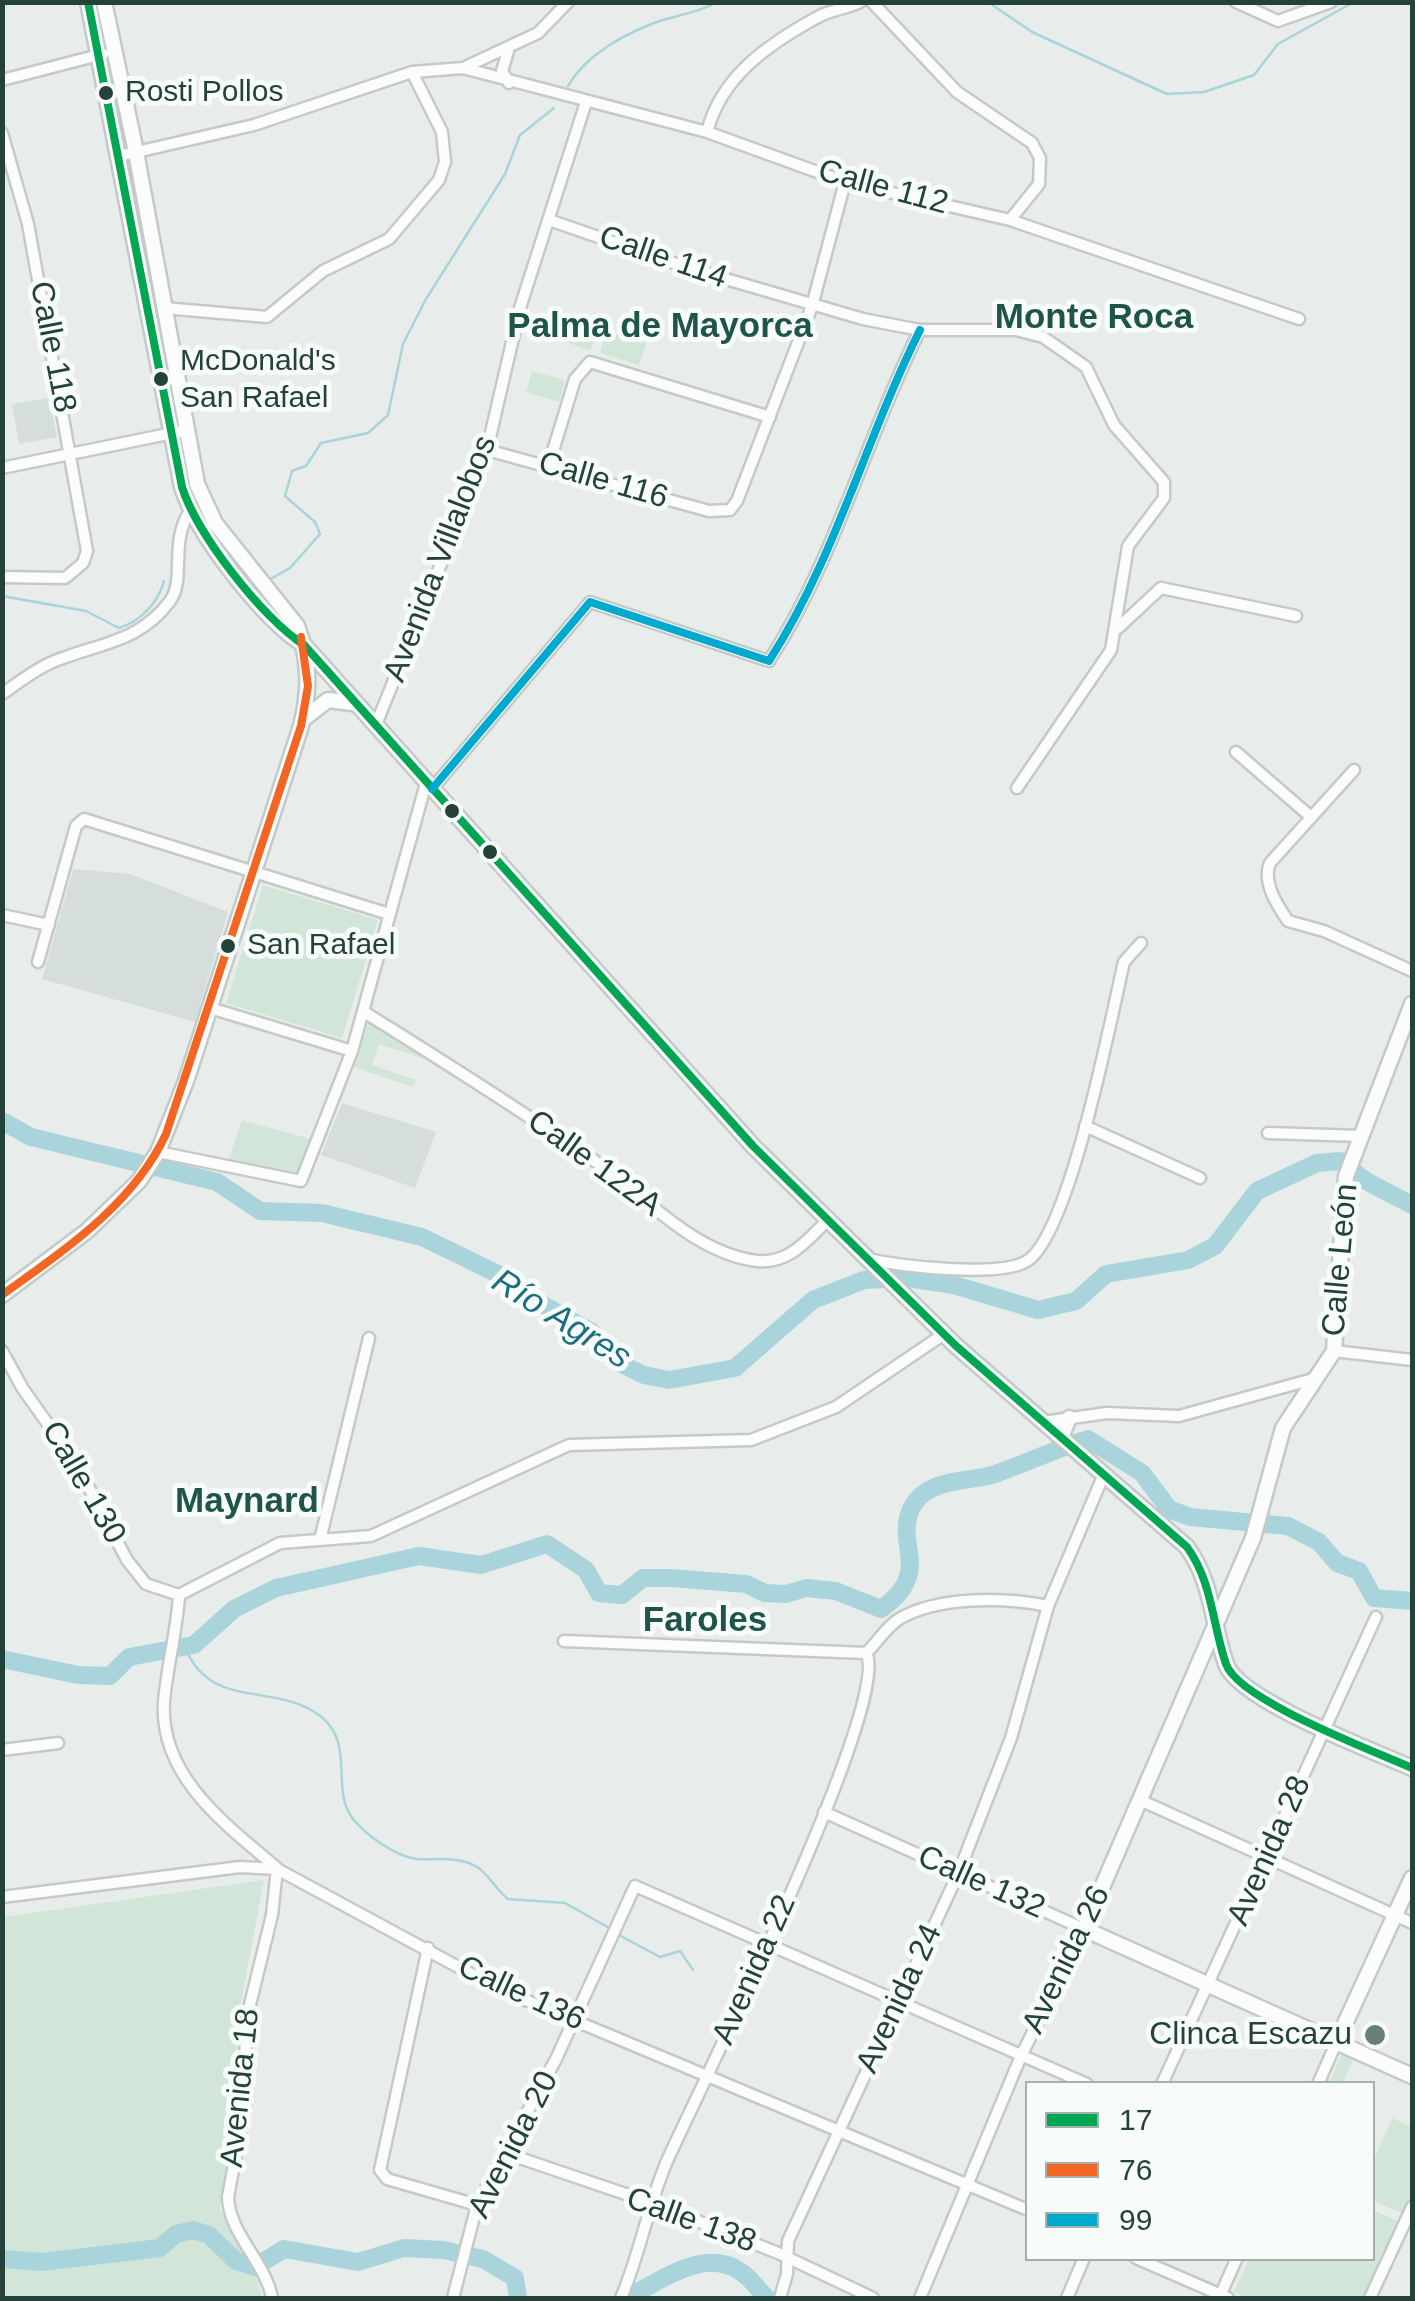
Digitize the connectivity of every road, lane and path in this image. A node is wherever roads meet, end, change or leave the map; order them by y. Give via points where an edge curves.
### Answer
1 (88, 2) edge
2 (104, 2) edge
3 (568, 2) edge
4 (860, 2) edge
5 (872, 2) edge
6 (1236, 2) edge
7 (1331, 2) edge
8 (509, 50) junction
9 (106, 54) junction
10 (464, 68) junction
11 (412, 72) junction
12 (2, 80) edge
13 (509, 83) junction
14 (586, 102) junction
15 (707, 132) junction
16 (2, 133) edge
17 (136, 152) junction
18 (119, 156) junction
19 (845, 182) junction
20 (549, 220) junction
21 (1010, 220) junction
22 (812, 306) junction
23 (164, 308) junction
24 (1299, 319) dead end
25 (920, 330) junction
26 (770, 417) junction
27 (180, 431) junction
28 (488, 450) junction
29 (72, 454) junction
30 (549, 464) junction
31 (2, 468) edge
32 (190, 511) junction
33 (2, 577) edge
34 (1296, 616) dead end
35 (1118, 628) junction
36 (287, 634) junction
37 (304, 645) junction
38 (308, 686) junction
39 (2, 694) edge
40 (354, 704) junction
41 (301, 726) junction
42 (375, 727) junction
43 (1236, 752) dead end
44 (1354, 770) dead end
45 (429, 786) junction
46 (1017, 788) dead end
47 (1311, 816) junction
48 (253, 870) junction
49 (389, 914) junction
50 (2, 916) edge
51 (49, 925) junction
52 (1141, 943) dead end
53 (38, 962) dead end
54 (1412, 971) edge
55 (1412, 1004) edge
56 (210, 1008) junction
57 (364, 1012) junction
58 (352, 1051) junction
59 (1085, 1126) junction
60 (1268, 1133) dead end
61 (1360, 1136) junction
62 (155, 1156) junction
63 (1200, 1178) dead end
64 (827, 1221) junction
65 (871, 1264) junction
66 (2, 1295) edge
67 (944, 1334) junction
68 (369, 1338) dead end
69 (2, 1351) edge
70 (1334, 1351) junction
71 (1412, 1360) edge
72 (1313, 1379) junction
73 (1069, 1418) junction
74 (1044, 1422) junction
75 (1062, 1439) junction
76 (1104, 1474) junction
77 (320, 1540) junction
78 (1210, 1594) junction
79 (179, 1595) junction
80 (1229, 1598) junction
81 (1048, 1606) junction
82 (1376, 1617) dead end
83 (1218, 1624) junction
84 (564, 1641) dead end
85 (866, 1653) junction
86 (1200, 1666) junction
87 (1226, 1667) junction
88 (1323, 1729) junction
89 (58, 1742) dead end
90 (2, 1750) edge
91 (1412, 1768) edge
92 (1142, 1801) junction
93 (824, 1812) junction
94 (247, 1843) junction
95 (1268, 1858) junction
96 (240, 1866) junction
97 (277, 1868) junction
98 (958, 1874) junction
99 (1412, 1878) edge
100 (2, 1896) edge
101 (1395, 1915) junction
102 (1412, 1923) edge
103 (1084, 1929) junction
104 (767, 1945) junction
105 (428, 1948) junction
106 (1210, 1983) junction
107 (898, 2004) junction
108 (575, 2019) junction
109 (1337, 2041) junction
110 (1020, 2056) junction
111 (1412, 2076) edge
112 (708, 2078) junction
113 (1079, 2081) edge
114 (1163, 2081) edge
115 (1319, 2081) edge
116 (839, 2132) junction
117 (505, 2153) junction
118 (966, 2186) junction
119 (652, 2203) junction
120 (476, 2206) junction
121 (1412, 2207) edge
122 (1025, 2209) edge
123 (1409, 2225) edge
124 (788, 2258) junction
125 (1083, 2261) edge
126 (1142, 2261) edge
127 (1236, 2261) edge
128 (272, 2298) edge
129 (453, 2298) edge
130 (621, 2298) edge
131 (780, 2298) edge
132 (873, 2298) edge
133 (920, 2298) edge
134 (1067, 2298) edge
135 (1222, 2298) edge
136 (1370, 2298) edge

1 - 9 main road
2 - 9 main road
3 - 8 street via 538,34
4 - 15 street via 819,16 732,77
5 - 21 street via 958,92 1032,144 1040,158 1039,184
6 - 7 street via 1278,20
8 - 10 street
8 - 13 street via 502,63
9 - 12 street
9 - 17 main road
9 - 18 main road
10 - 11 street
10 - 13 street, Calle 112
11 - 17 street via 272,120
11 - 23 street via 436,115 445,162 440,180 389,239 323,271 267,317
13 - 14 street, Calle 112
14 - 15 street, Calle 112
14 - 20 street, Avenida Villalobos
15 - 19 street, Calle 112
16 - 29 street, Calle 118 via 28,224
17 - 18 street
17 - 23 main road
18 - 27 main road
19 - 21 street, Calle 112
19 - 22 street
20 - 22 street, Calle 114
20 - 28 street, Avenida Villalobos via 520,308
21 - 24 street, Calle 112
22 - 25 street, Calle 114
22 - 26 street
23 - 27 main road
25 - 35 street, Calle 114 via 1016,330 1077,358 1114,425 1164,482 1164,498 1128,546
25 - 45 street via 800,606 769,661 590,602
26 - 30 street, Calle 116 via 738,501 719,512
26 - 30 street via 590,362 582,366
27 - 29 street
27 - 32 main road
27 - 37 main road via 204,506 297,626
28 - 30 street, Calle 116
28 - 42 street, Avenida Villalobos
29 - 31 street
29 - 33 street, Calle 118 via 87,551 83,563 56,581
32 - 36 main road
32 - 39 street via 178,532 174,594 135,636 46,665
34 - 35 street via 1161,588
35 - 46 street via 1111,650
36 - 37 main road
36 - 38 main road
37 - 38 main road
37 - 40 main road
38 - 41 main road
40 - 41 main road via 328,700
40 - 42 main road
41 - 48 main road
42 - 45 main road
43 - 47 street
44 - 47 street
45 - 49 street
45 - 64 main road
47 - 54 street via 1266,872 1288,921
48 - 49 street
48 - 51 street via 84,819 76,826
48 - 56 main road
49 - 57 street
50 - 51 street
51 - 53 street
52 - 59 street via 1124,962
55 - 61 main road, Calle León
56 - 58 street
56 - 62 main road
57 - 58 street
57 - 64 street, Calle 122A via 716,1247 757,1260 783,1259
58 - 62 street via 301,1181
59 - 63 street
59 - 65 street via 1067,1187 1029,1260 992,1267
60 - 61 street
61 - 70 main road, Calle León via 1346,1176
62 - 66 main road via 88,1232
64 - 65 main road
65 - 67 main road
67 - 74 main road
67 - 77 street via 836,1408 750,1440 570,1445 372,1536
68 - 77 street
69 - 79 street, Calle 130 via 77,1464 127,1560 146,1584
70 - 71 street
70 - 72 main road, Calle León
72 - 73 street via 1179,1416 1106,1412
72 - 80 main road, Calle León via 1283,1428
73 - 74 street
73 - 75 main road
74 - 75 main road
75 - 76 main road
76 - 78 main road via 1187,1547
76 - 81 street, Avenida 24
77 - 79 street via 280,1543
78 - 80 main road
78 - 83 main road
79 - 94 street via 164,1705 167,1742 194,1791
80 - 83 main road, Calle León
81 - 85 street via 1016,1600 912,1612
81 - 98 street, Avenida 24 via 1011,1738
82 - 88 street, Avenida 28
83 - 86 main road, Avenida 26
83 - 87 main road
84 - 85 street
85 - 93 street, Avenida 22 via 872,1670 866,1701
86 - 87 main road
86 - 92 main road, Avenida 26
87 - 88 main road via 1240,1685
88 - 91 main road
88 - 95 street, Avenida 28
89 - 90 street
92 - 95 street
92 - 103 main road, Avenida 26
93 - 98 street, Calle 132
93 - 104 street, Avenida 22
94 - 96 street
94 - 97 street
95 - 101 street
95 - 106 street, Avenida 28
96 - 97 street, Calle 136
96 - 100 street, Calle 136
97 - 105 street, Calle 136
97 - 128 street, Avenida 18 via 244,2025 247,2095 228,2197 228,2211 266,2273
98 - 103 street, Calle 132
98 - 107 street, Avenida 24
99 - 101 main road
101 - 102 street
101 - 109 main road
103 - 106 main road, Calle 132
103 - 110 street, Avenida 26
104 - 107 street
104 - 108 street, Avenida 20 via 636,1886
104 - 112 street, Avenida 22
105 - 108 street, Calle 136 via 498,1989
105 - 120 street via 380,2170 387,2179
106 - 109 main road, Calle 132
106 - 114 street, Avenida 28
107 - 110 street
107 - 116 street, Avenida 24
108 - 112 street, Calle 136
108 - 117 street, Avenida 20
109 - 111 main road, Calle 132
109 - 115 street
110 - 113 street
110 - 118 street, Avenida 26
112 - 116 street, Calle 136
112 - 119 street, Avenida 22
116 - 118 street, Calle 136
116 - 124 street, Avenida 24 via 788,2241
117 - 119 street, Calle 138
117 - 120 street, Avenida 20
118 - 122 street, Calle 136
118 - 133 street, Avenida 26
119 - 124 street, Calle 138
119 - 130 street, Avenida 22
120 - 129 street, Avenida 20
121 - 123 street
123 - 136 street
124 - 131 street, Avenida 24
124 - 132 street, Calle 138
125 - 134 street
126 - 135 street
127 - 135 street

